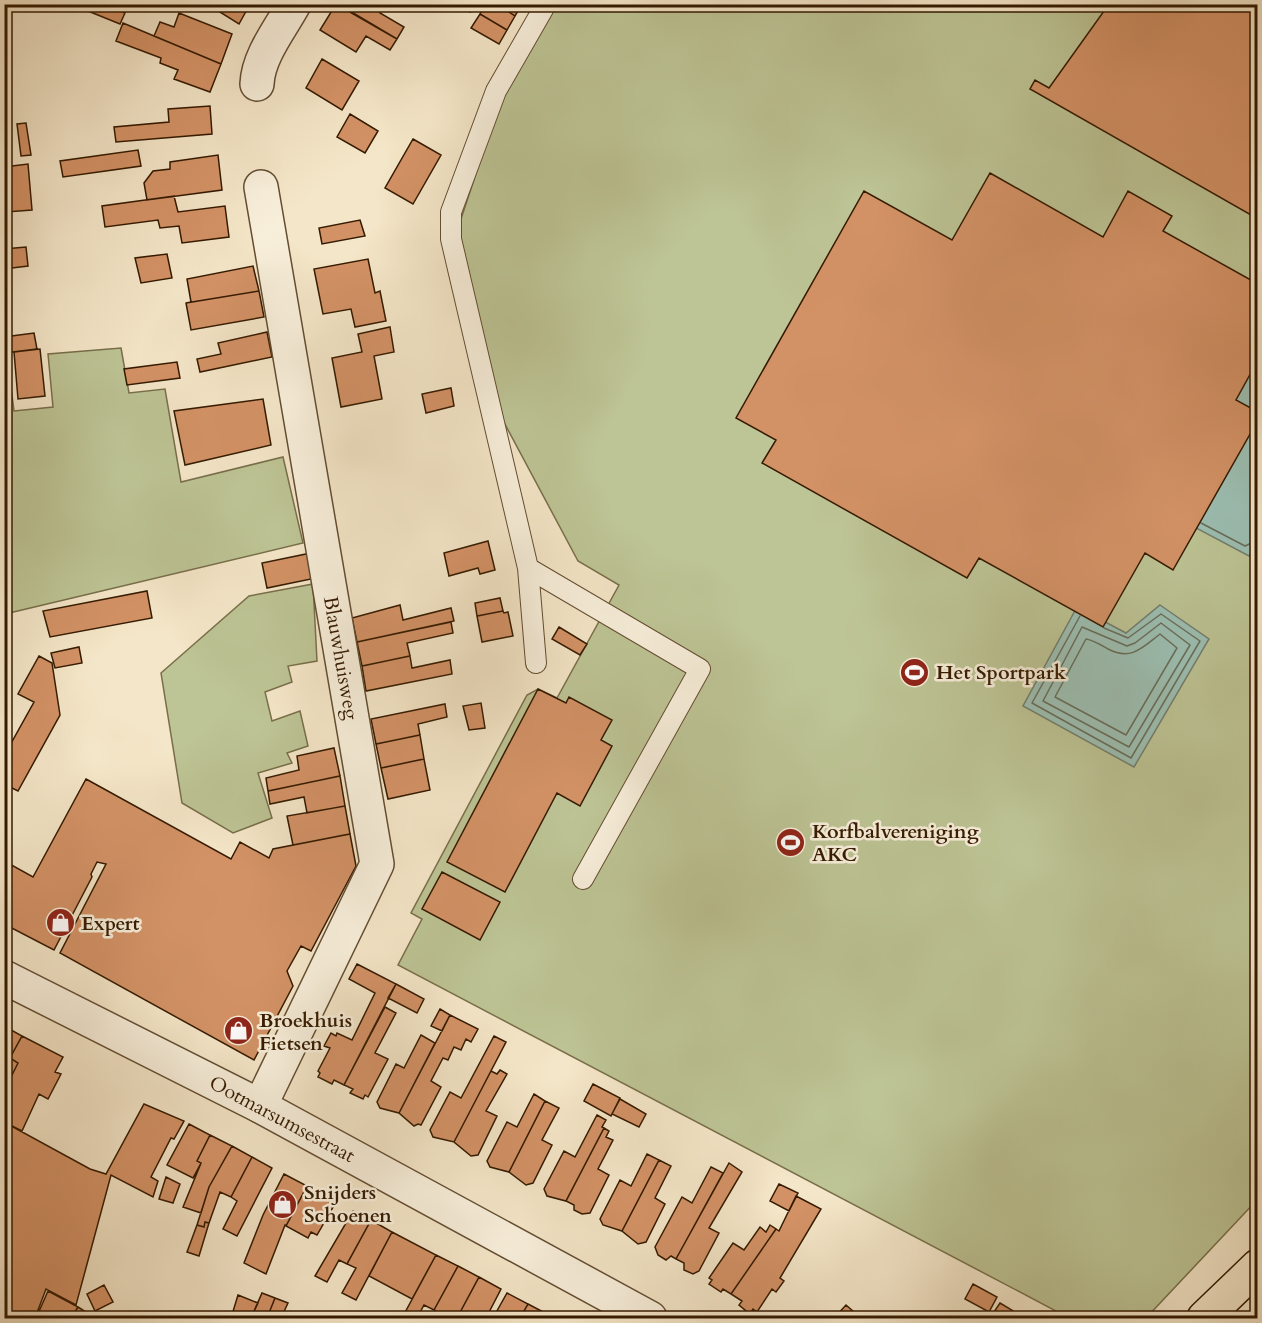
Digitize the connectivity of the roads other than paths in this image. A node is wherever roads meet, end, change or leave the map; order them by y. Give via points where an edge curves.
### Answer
1 (294, 4) edge
2 (546, 4) edge
3 (257, 84) dead end
4 (261, 187) dead end
5 (528, 568) junction
6 (536, 663) dead end
7 (583, 879) dead end
8 (4, 977) edge
9 (260, 1106) junction
10 (1257, 1266) edge
11 (650, 1318) edge
12 (1204, 1318) edge

1 - 3 street via 257,74
2 - 5 lane via 496,91 451,212 451,239
4 - 9 street, Blauwhuisweg via 376,864
5 - 6 lane
5 - 7 lane via 700,669
8 - 9 street, Ootmarsumsestraat
9 - 11 street, Ootmarsumsestraat
10 - 12 main road

